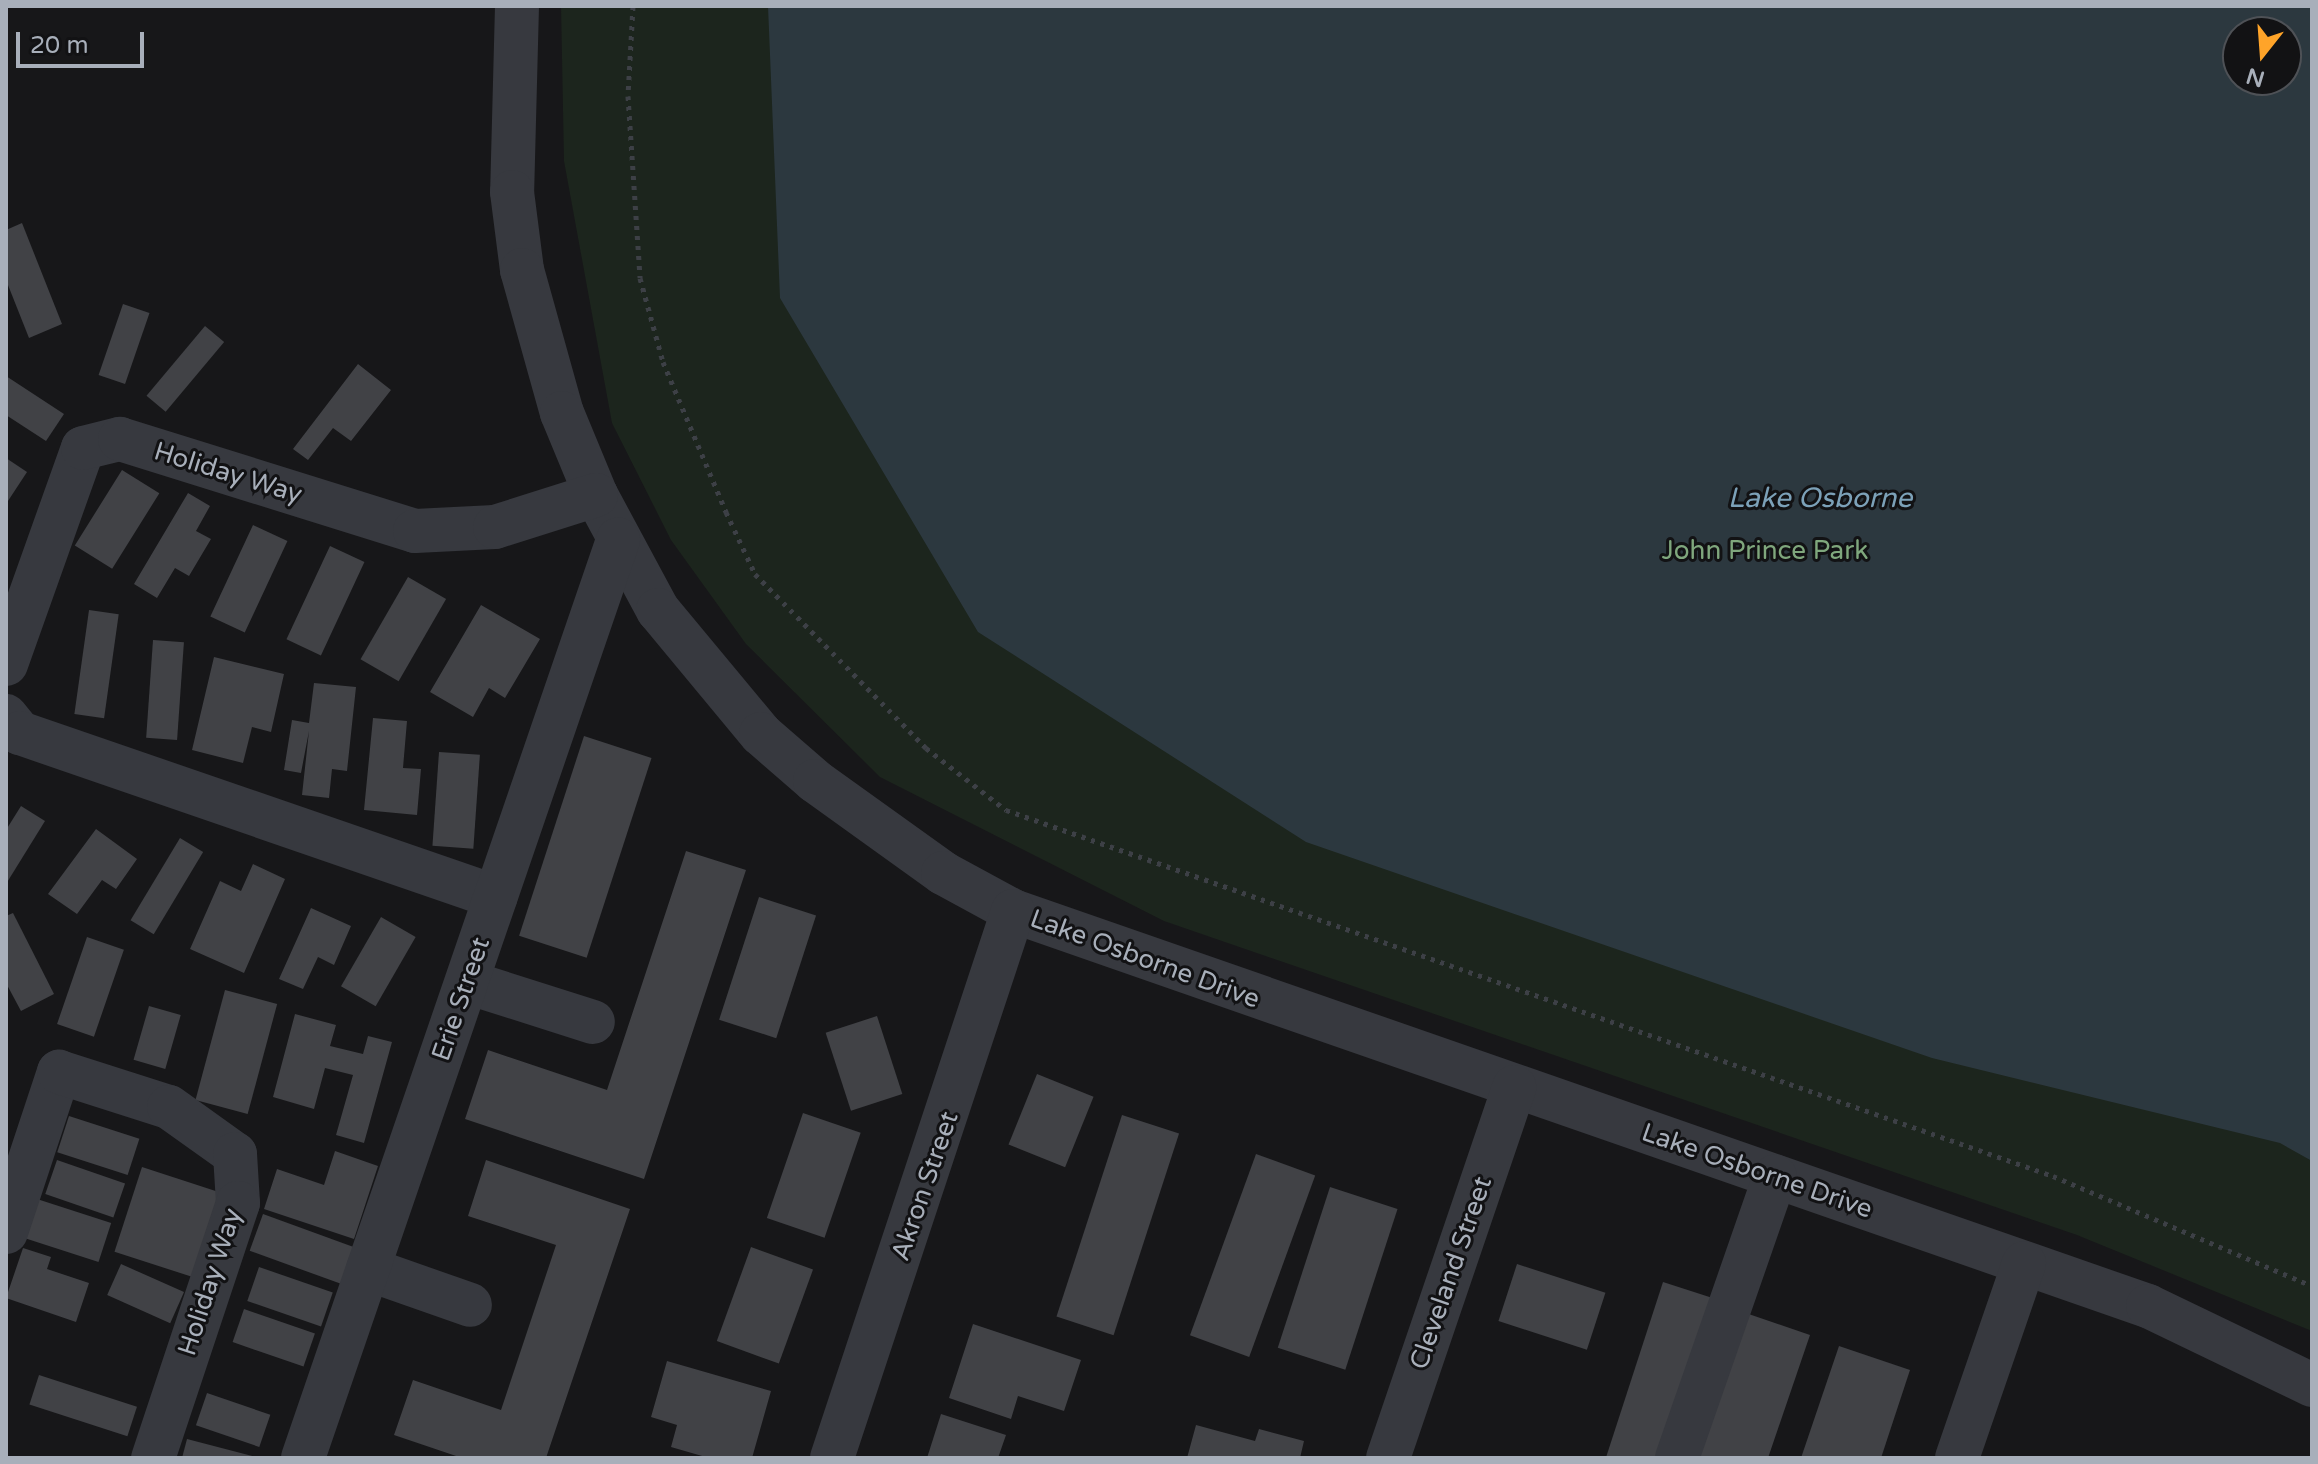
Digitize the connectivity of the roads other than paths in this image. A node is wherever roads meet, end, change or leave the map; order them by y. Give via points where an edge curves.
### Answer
1 (517, 6) edge
2 (596, 495) junction
3 (618, 540) junction
4 (6, 664) edge
5 (6, 716) edge
6 (496, 897) junction
7 (1013, 911) junction
8 (467, 982) junction
9 (593, 1022) dead end
10 (1514, 1087) junction
11 (1775, 1177) junction
12 (6, 1232) edge
13 (2024, 1263) junction
14 (368, 1269) junction
15 (470, 1305) dead end
16 (2312, 1385) edge
17 (153, 1458) edge
18 (303, 1458) edge
19 (832, 1458) edge
20 (1388, 1458) edge
21 (1677, 1458) edge
22 (1957, 1458) edge

1 - 2 street, Lake Osborne Drive via 509,97 522,270 562,413
2 - 3 street, Lake Osborne Drive
2 - 4 street, Holiday Way via 495,527 415,531 120,439 83,448
3 - 6 street, Erie Street
3 - 7 street, Lake Osborne Drive via 658,610 761,734 881,831
5 - 6 street via 20,733
6 - 8 street, Erie Street
7 - 10 street, Lake Osborne Drive
7 - 19 street, Akron Street
8 - 9 street
8 - 14 street, Erie Street
10 - 11 street, Lake Osborne Drive
10 - 20 street, Cleveland Street
11 - 13 street, Lake Osborne Drive
11 - 21 street
12 - 17 street, Holiday Way via 59,1072 169,1107 235,1154 238,1203
13 - 16 street, Lake Osborne Drive via 2221,1336
13 - 22 street
14 - 15 street
14 - 18 street, Erie Street

